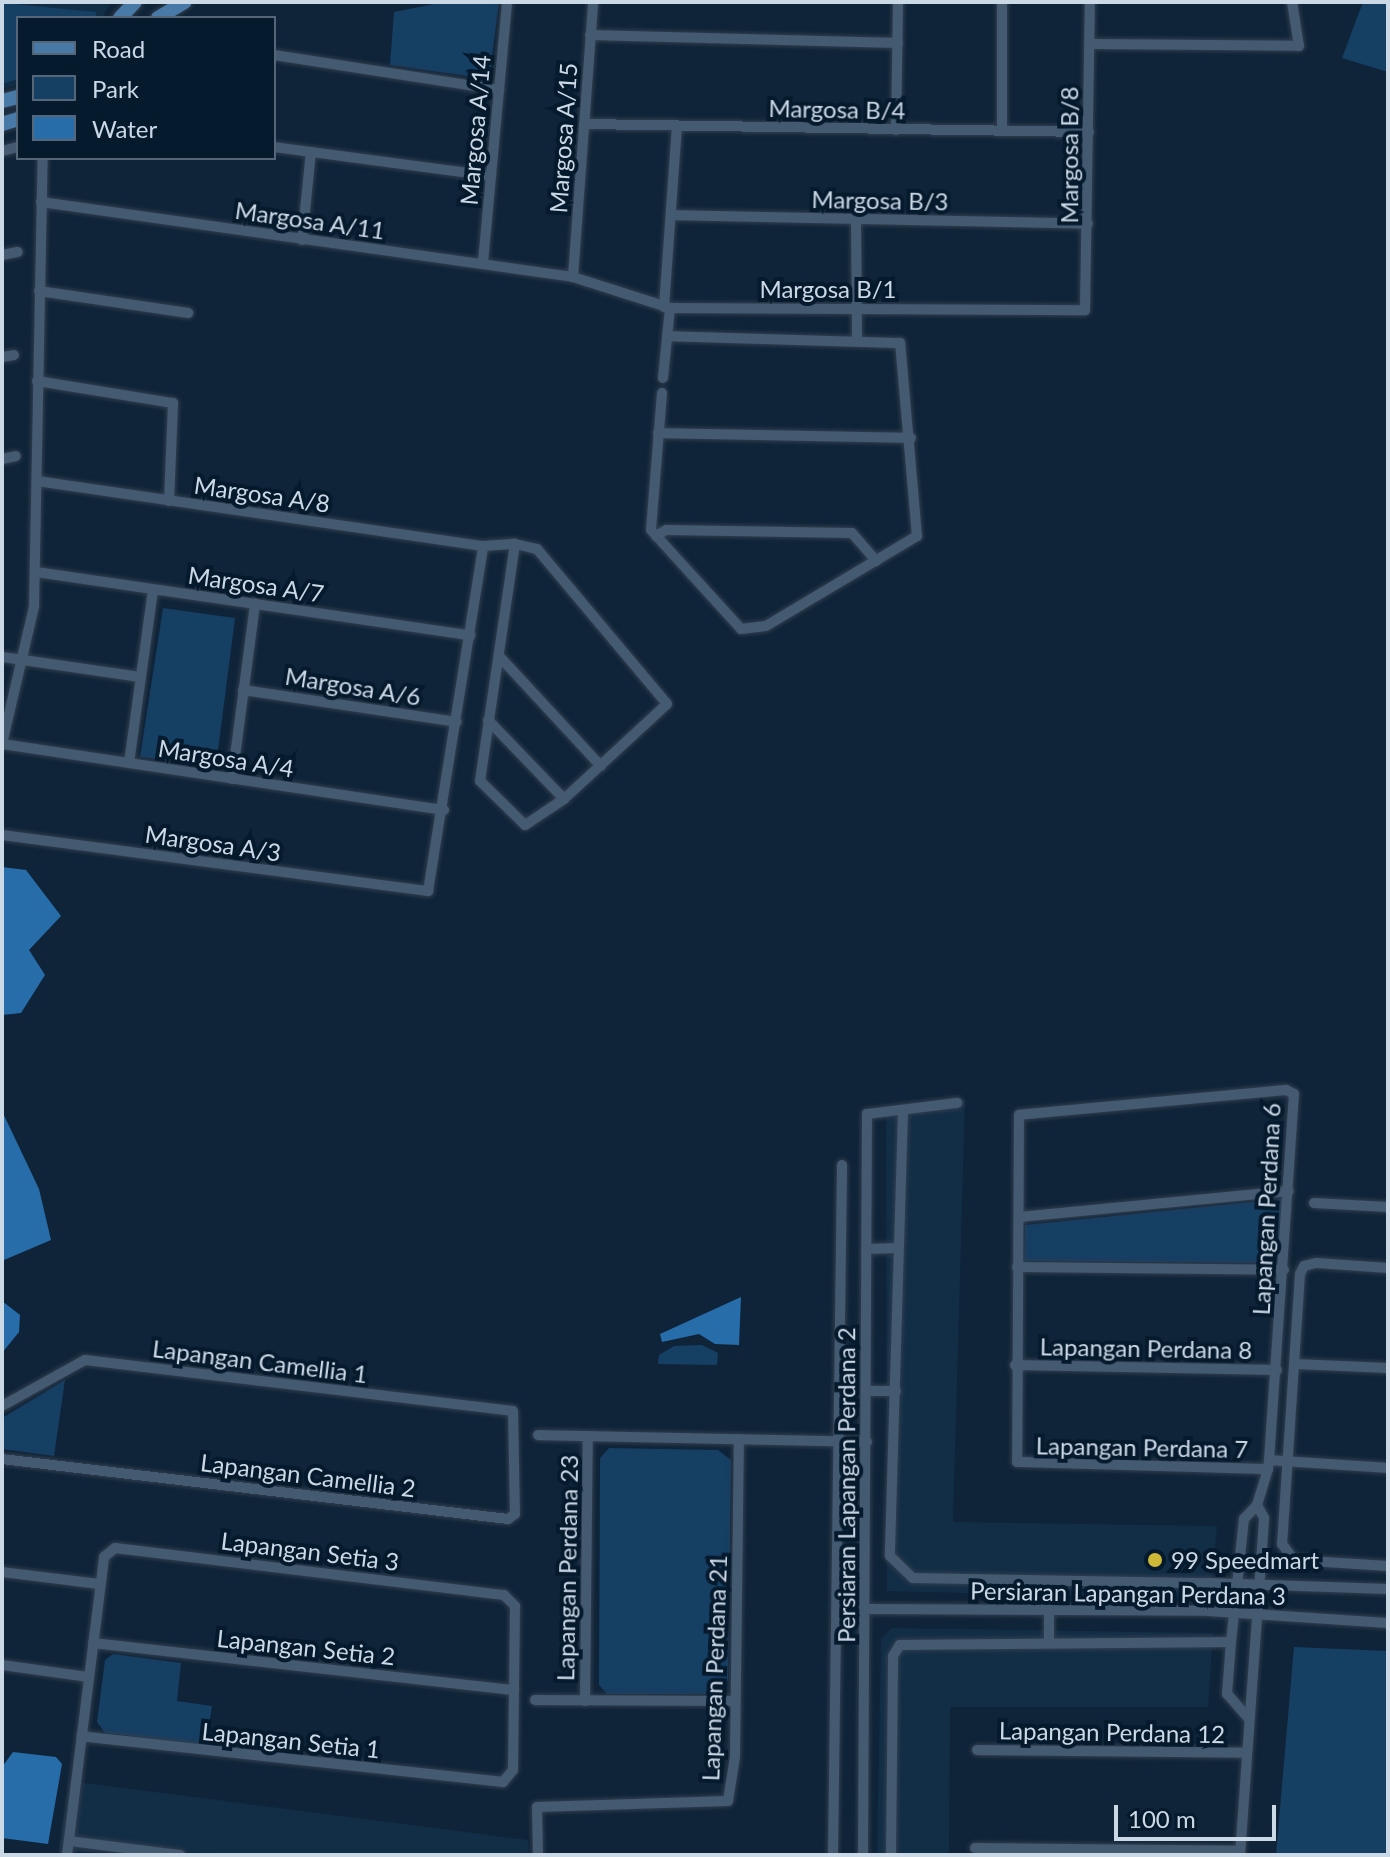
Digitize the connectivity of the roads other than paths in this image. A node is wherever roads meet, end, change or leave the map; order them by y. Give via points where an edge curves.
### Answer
1 (185, 2) edge
2 (507, 2) edge
3 (593, 2) edge
4 (898, 2) edge
5 (1002, 2) edge
6 (1090, 2) edge
7 (1292, 2) edge
8 (161, 16) edge
9 (590, 35) junction
10 (898, 43) junction
11 (1090, 44) junction
12 (276, 55) edge
13 (499, 90) junction
14 (584, 124) junction
15 (677, 127) junction
16 (896, 130) junction
17 (1002, 130) junction
18 (1089, 132) junction
19 (276, 147) edge
20 (311, 152) junction
21 (43, 160) edge
22 (491, 176) junction
23 (41, 202) junction
24 (671, 215) junction
25 (856, 220) junction
26 (1088, 224) junction
27 (302, 240) junction
28 (18, 252) dead end
29 (2, 255) edge
30 (483, 262) junction
31 (573, 277) junction
32 (39, 291) junction
33 (667, 307) junction
34 (857, 309) junction
35 (1088, 309) joint
36 (188, 313) dead end
37 (667, 336) junction
38 (857, 341) junction
39 (14, 355) dead end
40 (2, 357) edge
41 (663, 378) dead end
42 (37, 381) junction
43 (662, 393) dead end
44 (658, 433) junction
45 (911, 438) junction
46 (16, 456) dead end
47 (2, 459) edge
48 (37, 481) junction
49 (169, 501) junction
50 (656, 536) junction
51 (515, 544) junction
52 (483, 546) junction
53 (876, 561) junction
54 (36, 572) junction
55 (153, 590) junction
56 (255, 604) junction
57 (470, 635) junction
58 (499, 656) junction
59 (2, 657) edge
60 (25, 660) junction
61 (141, 677) junction
62 (243, 690) junction
63 (488, 720) junction
64 (457, 722) junction
65 (2, 744) edge
66 (129, 763) junction
67 (601, 766) junction
68 (232, 779) junction
69 (564, 799) junction
70 (444, 810) junction
71 (2, 835) edge
72 (957, 1103) dead end
73 (903, 1111) junction
74 (842, 1165) dead end
75 (1289, 1191) junction
76 (1314, 1203) dead end
77 (1388, 1207) edge
78 (1019, 1217) junction
79 (898, 1248) junction
80 (867, 1249) junction
81 (1017, 1267) junction
82 (1388, 1268) edge
83 (1284, 1270) junction
84 (1295, 1364) junction
85 (1015, 1365) junction
86 (1388, 1368) edge
87 (1277, 1370) junction
88 (867, 1391) junction
89 (896, 1391) junction
90 (2, 1406) edge
91 (517, 1421) joint
92 (538, 1435) dead end
93 (588, 1436) junction
94 (739, 1439) junction
95 (838, 1441) junction
96 (867, 1442) junction
97 (2, 1459) edge
98 (1289, 1462) junction
99 (1269, 1465) junction
100 (1388, 1468) edge
101 (1257, 1505) junction
102 (1388, 1566) edge
103 (2, 1572) edge
104 (1049, 1581) junction
105 (1209, 1583) junction
106 (1235, 1583) junction
107 (100, 1584) junction
108 (1257, 1584) junction
109 (1388, 1589) edge
110 (867, 1609) junction
111 (1048, 1609) junction
112 (1208, 1611) junction
113 (1233, 1613) junction
114 (1255, 1615) junction
115 (1388, 1623) edge
116 (1049, 1640) junction
117 (1231, 1642) junction
118 (93, 1643) junction
119 (2, 1665) edge
120 (89, 1677) junction
121 (514, 1690) junction
122 (535, 1700) dead end
123 (585, 1701) junction
124 (735, 1701) junction
125 (1249, 1719) junction
126 (82, 1736) junction
127 (977, 1750) dead end
128 (1246, 1753) junction
129 (69, 1841) junction
130 (975, 1848) dead end
131 (1046, 1852) edge
132 (1240, 1853) edge
133 (67, 1855) edge
134 (180, 1855) edge
135 (538, 1855) edge
136 (833, 1855) edge
137 (863, 1855) edge
138 (891, 1855) edge

1 - 8 main road
2 - 13 street, Margosa A/14
3 - 9 street, Margosa A/15
4 - 10 street
5 - 17 street
6 - 11 street, Margosa B/8
7 - 11 street via 1299,46
9 - 10 street
9 - 14 street, Margosa A/15
10 - 16 street
11 - 18 street, Margosa B/8
12 - 13 street
13 - 22 street, Margosa A/14
14 - 15 street, Margosa B/4
14 - 31 street, Margosa A/15
15 - 16 street, Margosa B/4
15 - 24 street
16 - 17 street, Margosa B/4
17 - 18 street, Margosa B/4
18 - 26 street, Margosa B/8
19 - 20 street
20 - 22 street
20 - 27 street
21 - 23 street
22 - 30 street, Margosa A/14
23 - 27 street, Margosa A/11
23 - 32 street
24 - 25 street, Margosa B/3
24 - 33 street
25 - 26 street, Margosa B/3
25 - 34 street
26 - 35 street, Margosa B/8
27 - 30 street, Margosa A/11
28 - 29 street
30 - 31 street, Margosa A/11
31 - 33 street, Margosa B/1
32 - 36 street
32 - 42 street
33 - 34 street, Margosa B/1
33 - 37 street
34 - 35 street, Margosa B/1
34 - 38 street
37 - 38 street
37 - 41 street
38 - 45 street via 903,347
39 - 40 street
42 - 48 street
42 - 49 street via 173,403
43 - 44 street
44 - 45 street
44 - 50 street via 651,519
45 - 53 street via 917,536
46 - 47 street
48 - 49 street, Margosa A/8
48 - 54 street
49 - 52 street, Margosa A/8
50 - 53 street via 666,530 852,533
50 - 53 street via 747,630 766,626
51 - 52 street, Margosa A/8
51 - 58 street
51 - 67 street via 537,549 550,562 667,698 664,711
52 - 57 street
54 - 55 street, Margosa A/7
54 - 60 street
55 - 56 street, Margosa A/7
55 - 61 street
56 - 57 street, Margosa A/7
56 - 62 street
57 - 64 street
58 - 63 street
58 - 67 street
59 - 60 street
60 - 61 street
60 - 65 street
61 - 66 street
62 - 64 street, Margosa A/6
62 - 68 street
63 - 69 street
63 - 69 street via 482,786 525,825
64 - 70 street
65 - 66 street, Margosa A/4
66 - 68 street, Margosa A/4
67 - 69 street
68 - 70 street, Margosa A/4
70 - 71 street, Margosa A/3 via 428,891
72 - 73 street
73 - 79 street
73 - 80 street, Persiaran Lapangan Perdana 2 via 867,1114
74 - 95 street
75 - 78 street
75 - 78 street, Lapangan Perdana 6 via 1294,1098 1289,1090 1019,1115
75 - 83 street, Lapangan Perdana 6
76 - 77 street
78 - 81 street
79 - 80 street
79 - 89 street
80 - 88 street, Persiaran Lapangan Perdana 2
81 - 83 street
81 - 85 street
82 - 84 street via 1304,1266
83 - 87 street, Lapangan Perdana 6
84 - 86 street
84 - 98 street
85 - 87 street, Lapangan Perdana 8
85 - 99 street, Lapangan Perdana 7 via 1017,1462
87 - 99 street, Lapangan Perdana 6
88 - 89 street
88 - 96 street, Persiaran Lapangan Perdana 2
89 - 104 street via 890,1556 913,1578
90 - 91 street, Lapangan Camellia 1 via 85,1360 513,1411
91 - 97 street, Lapangan Camellia 2 via 515,1514 508,1519
92 - 93 street
93 - 94 street
93 - 123 street, Lapangan Perdana 23
94 - 95 street
94 - 124 street, Lapangan Perdana 21
95 - 96 street
95 - 136 street
96 - 110 street, Persiaran Lapangan Perdana 2
98 - 99 street, Lapangan Perdana 7
98 - 100 street, Lapangan Perdana 7
98 - 102 street via 1282,1544 1294,1560
99 - 101 street, Lapangan Perdana 6
101 - 106 street, Lapangan Perdana 6 via 1244,1519
101 - 108 street, Lapangan Perdana 6 via 1264,1518
103 - 107 street
104 - 105 street
104 - 111 street
105 - 106 street
105 - 112 street
106 - 108 street
106 - 113 street, Lapangan Perdana 6
107 - 118 street
107 - 121 street, Lapangan Setia 3 via 104,1557 125,1549 504,1595 513,1600
108 - 109 street
108 - 114 street, Lapangan Perdana 6
110 - 111 street, Persiaran Lapangan Perdana 3
110 - 137 street, Persiaran Lapangan Perdana 2
111 - 112 street, Persiaran Lapangan Perdana 3
111 - 116 street
112 - 113 street, Persiaran Lapangan Perdana 3
113 - 114 street, Persiaran Lapangan Perdana 3
113 - 117 street, Lapangan Perdana 6
114 - 115 street, Persiaran Lapangan Perdana 3
114 - 125 street, Lapangan Perdana 6
116 - 117 street
116 - 138 street via 907,1642 893,1656
117 - 125 street, Lapangan Perdana 6 via 1227,1694
118 - 120 street
118 - 121 street, Lapangan Setia 2
119 - 120 street
120 - 126 street
121 - 126 street, Lapangan Setia 1 via 512,1775 497,1782
122 - 123 street
123 - 124 street
124 - 135 street, Lapangan Perdana 21 via 735,1757 725,1804 537,1807
125 - 128 street, Lapangan Perdana 6
126 - 129 street
127 - 128 street, Lapangan Perdana 12
128 - 132 street, Lapangan Perdana 6
129 - 133 street
129 - 134 street
130 - 131 street
131 - 132 street

